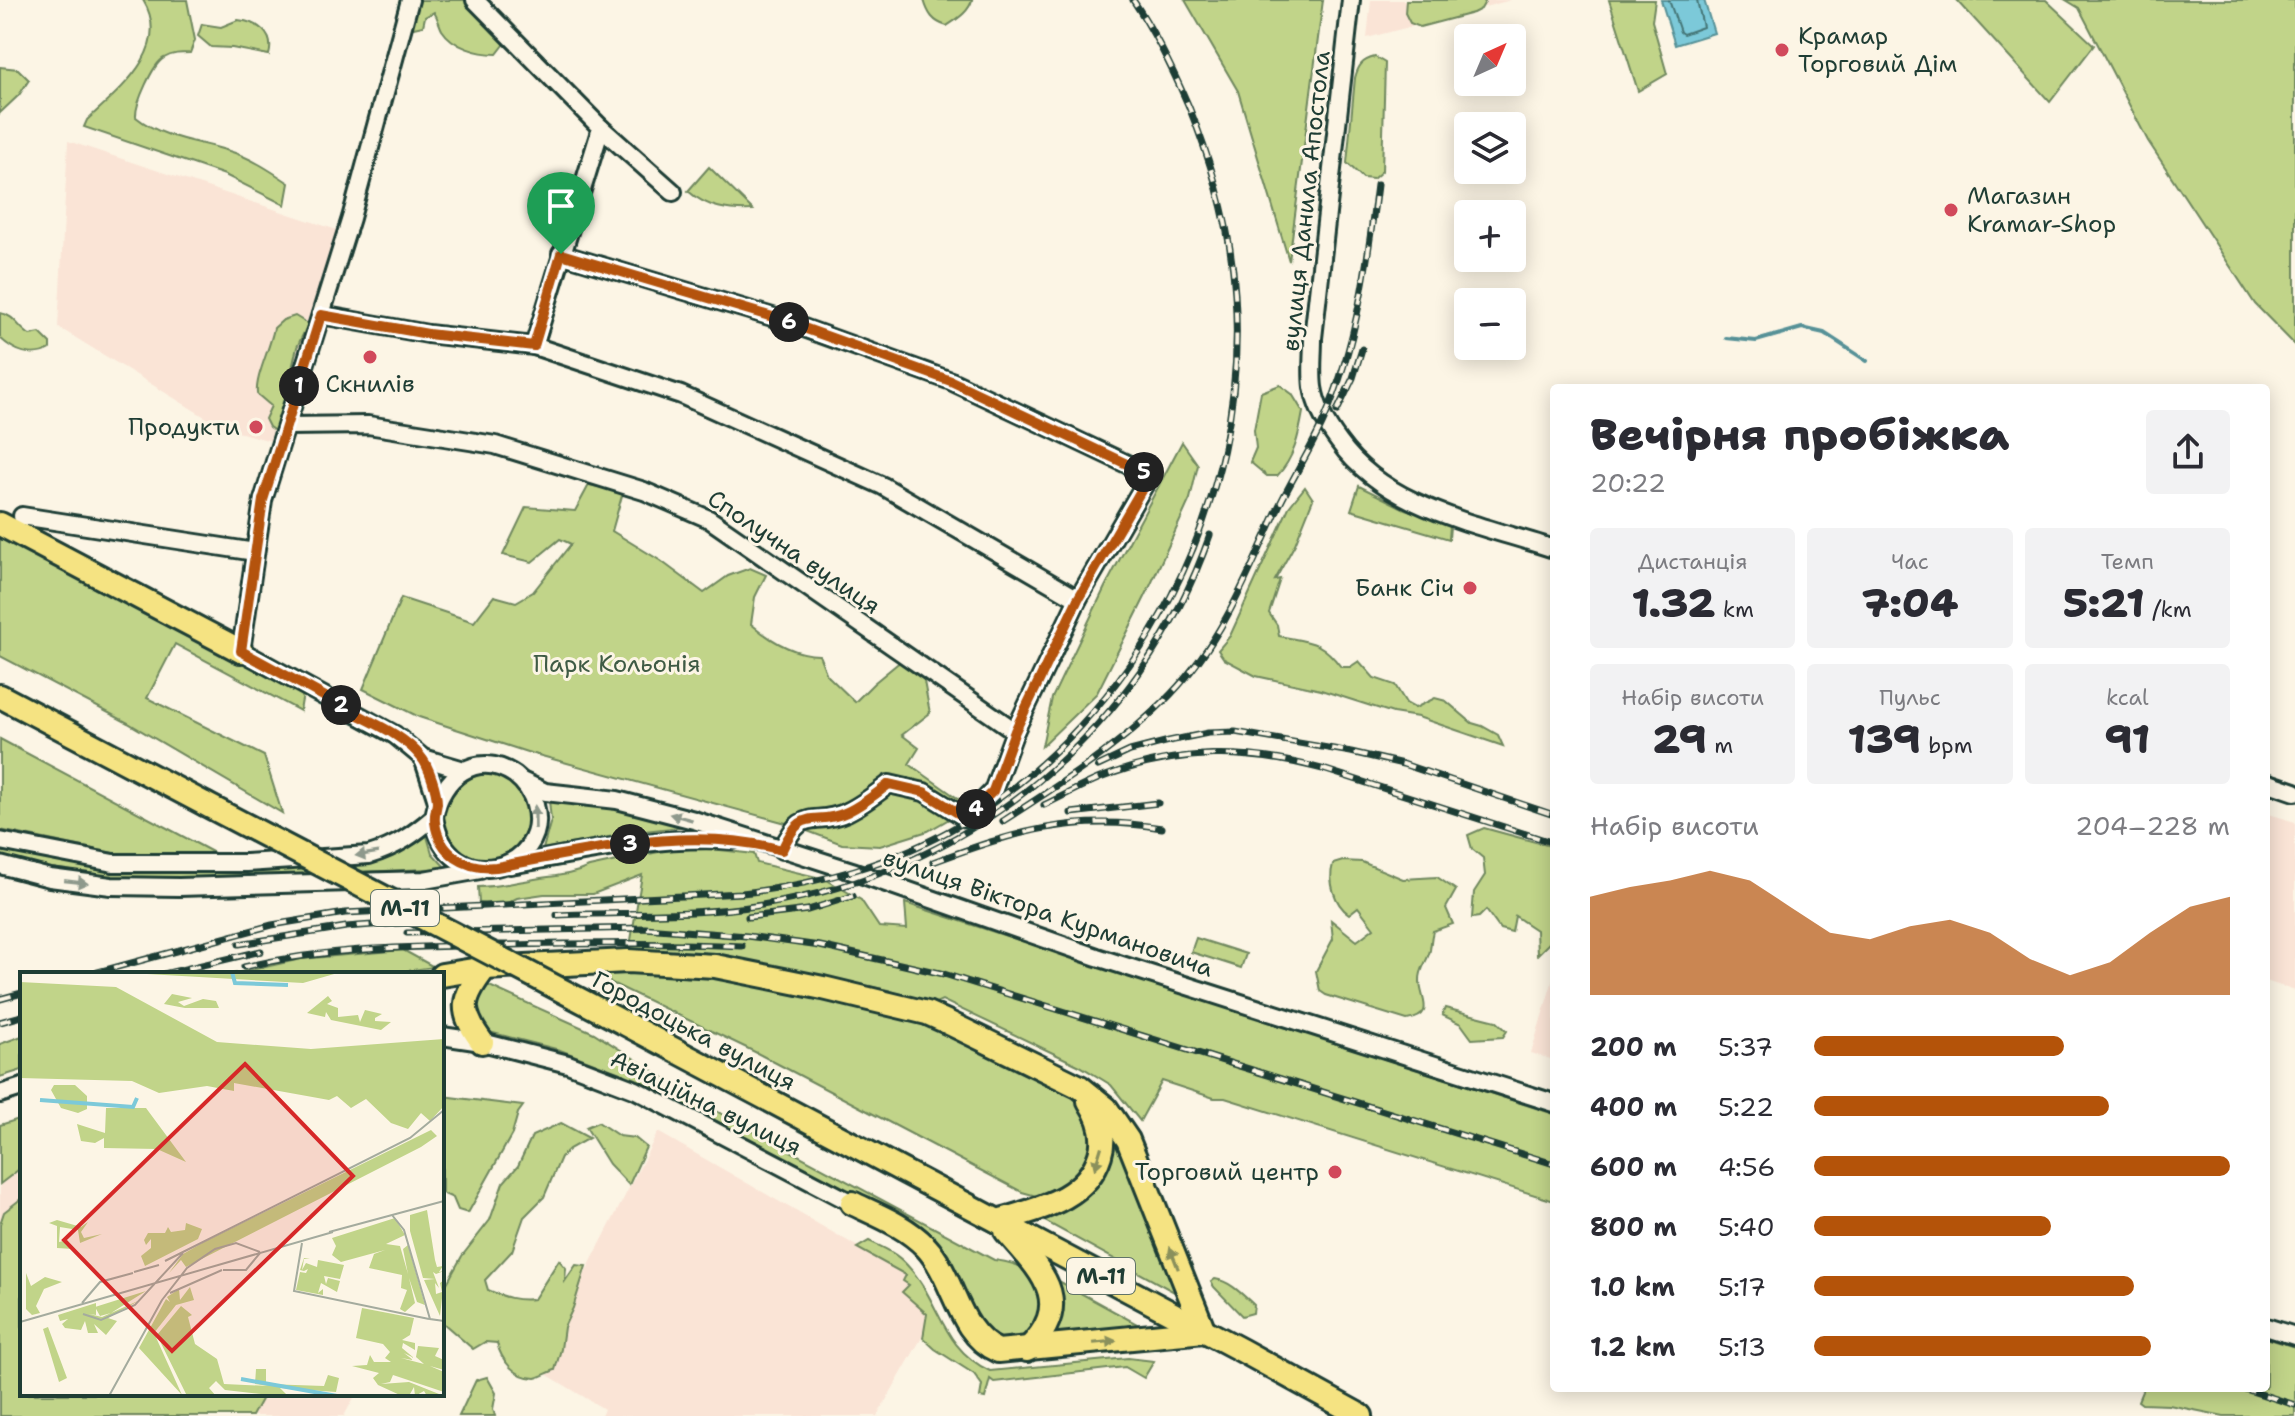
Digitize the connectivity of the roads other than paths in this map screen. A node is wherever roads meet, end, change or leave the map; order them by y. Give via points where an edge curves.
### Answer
1 (410, 0) edge
2 (475, 0) edge
3 (1351, 0) edge
4 (601, 128) junction
5 (673, 192) dead end
6 (561, 254) junction
7 (321, 315) junction
8 (534, 346) junction
9 (288, 426) junction
10 (22, 516) dead end
11 (0, 524) edge
12 (1550, 548) edge
13 (255, 552) junction
14 (1078, 599) junction
15 (241, 651) junction
16 (0, 696) edge
17 (1015, 731) junction
18 (423, 758) junction
19 (464, 770) junction
20 (524, 782) junction
21 (2270, 783) edge
22 (2295, 792) edge
23 (436, 809) junction
24 (0, 841) edge
25 (755, 842) junction
26 (782, 850) junction
27 (0, 865) edge
28 (496, 867) junction
29 (485, 968) junction
30 (444, 975) edge
31 (444, 1036) edge
32 (482, 1042) junction
33 (1080, 1087) junction
34 (20, 1088) edge
35 (0, 1094) edge
36 (1550, 1102) edge
37 (852, 1203) joint
38 (998, 1221) junction
39 (2270, 1328) edge
40 (1204, 1331) junction
41 (2295, 1336) edge
42 (1027, 1350) junction
43 (1361, 1416) edge

1 - 7 street
2 - 4 street
3 - 12 street, вулиця Данила Апостола via 1313,338 1318,407 1352,461 1380,485 1410,502
4 - 5 street
4 - 6 street
6 - 8 street
6 - 14 street via 776,318 951,381 1150,475
7 - 8 street
7 - 9 street
8 - 14 street via 681,395 883,486
9 - 13 street via 263,500
9 - 17 street, Сполучна вулиця via 368,425 495,445 644,491 709,519
10 - 13 street
11 - 15 main road
13 - 15 street
14 - 17 street
15 - 18 street via 395,735
16 - 38 main road, Городоцька вулиця / М-11, bridge
17 - 26 street via 993,791 966,818 924,792 889,784 845,813 806,818 791,830
18 - 19 street
18 - 23 street
19 - 20 street via 497,767
19 - 23 street via 443,788
25 -> 20 street, вулиця Віктора Курмановича via 694,820 617,800 545,792
28 -> 20 street via 513,861 533,839 537,809
21 - 22 street
23 -> 24 street via 400,843 369,855 246,863 113,863
23 - 28 street via 437,833 454,858 483,869
25 - 26 street, вулиця Віктора Курмановича
25 - 28 street via 647,842
26 - 36 street, вулиця Віктора Курмановича
27 -> 28 street via 111,886 179,887 424,880
29 - 30 main road
29 - 32 main road via 469,988 464,1008
29 - 33 main road via 628,961 715,966 927,1013
31 - 32 street, Авіаційна вулиця
32 - 37 street, Авіаційна вулиця via 568,1064 636,1090
33 -> 38 main road via 1102,1133 1093,1174 1043,1208
40 -> 33 main road via 1128,1140 1106,1108
34 - 35 street
37 - 42 main road via 926,1247 978,1339 998,1351
38 - 40 main road, Городоцька вулиця / М-11
38 - 42 main road via 1040,1269 1053,1299 1046,1326
39 - 41 street
42 -> 40 main road
40 - 43 main road, Городоцька вулиця / М-11

